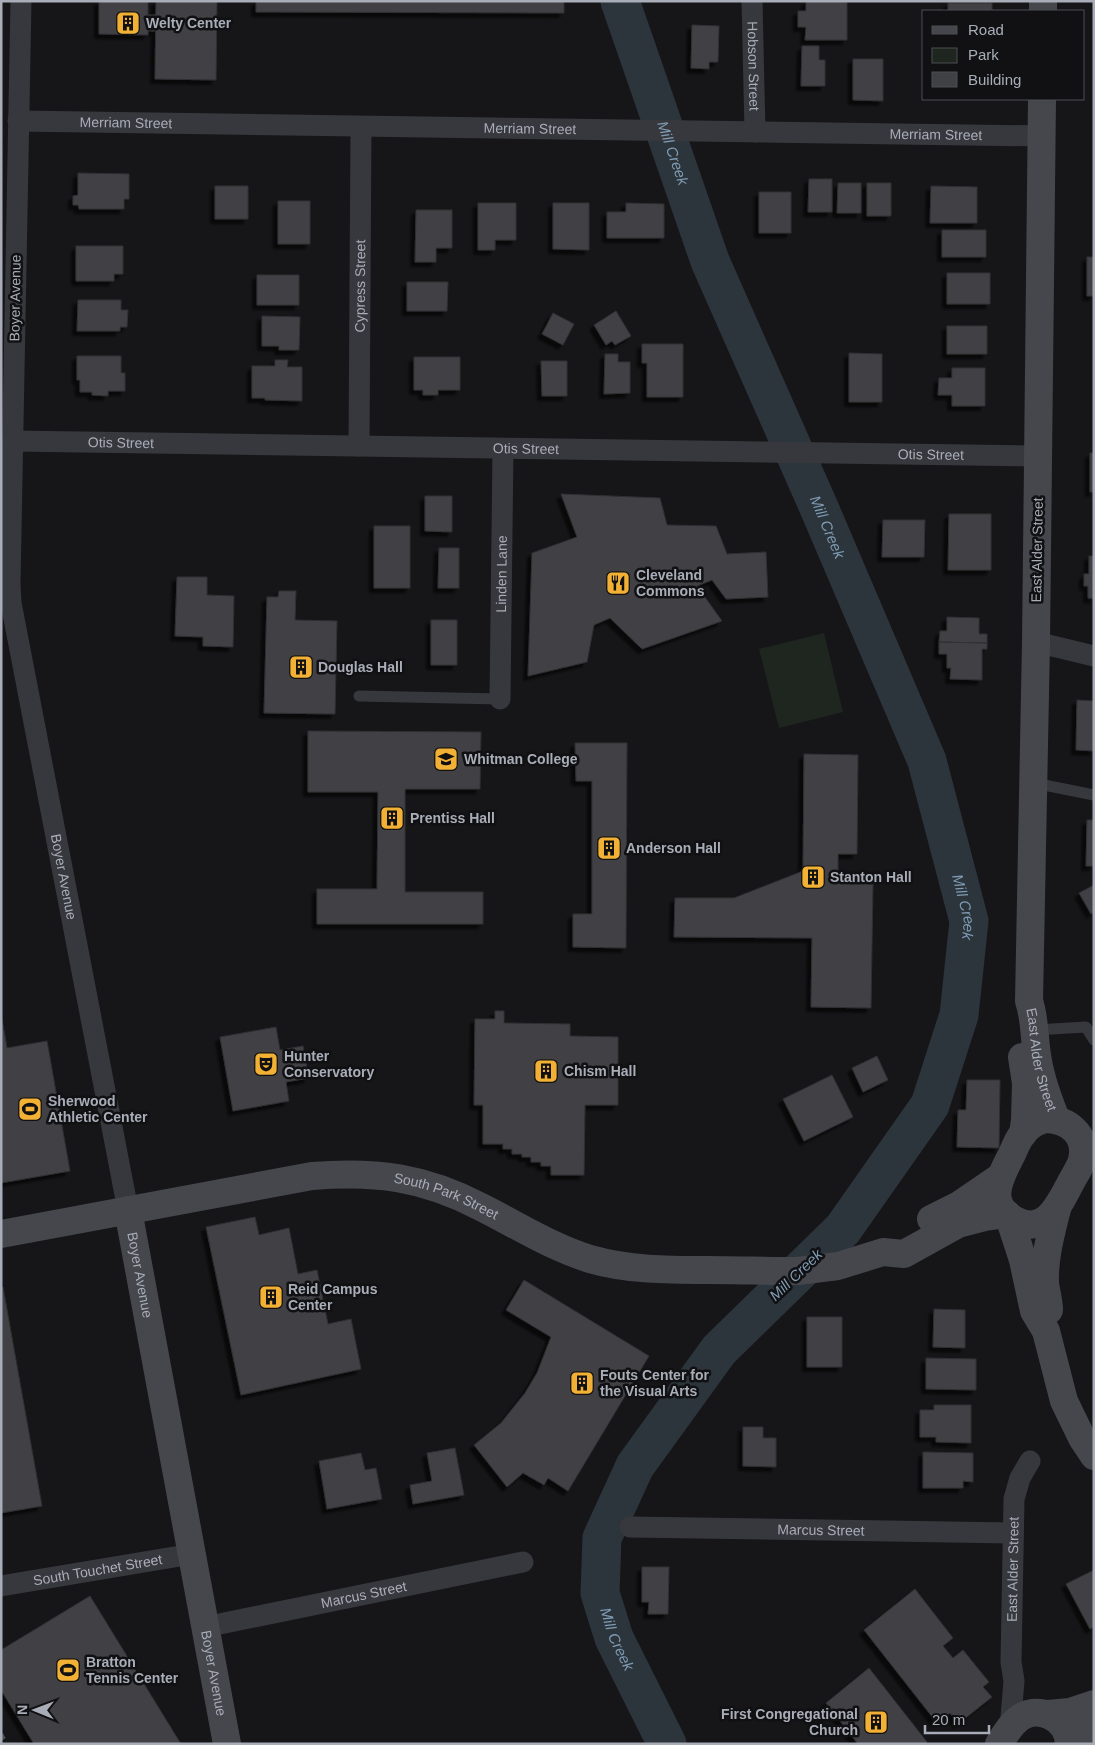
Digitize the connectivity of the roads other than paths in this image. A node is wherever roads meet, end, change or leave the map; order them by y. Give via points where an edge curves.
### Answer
1 (20, 1) edge
2 (752, 1) edge
3 (1042, 100) edge
4 (18, 121) junction
5 (361, 127) junction
6 (755, 132) junction
7 (1042, 136) junction
8 (12, 441) junction
9 (359, 446) junction
10 (503, 449) junction
11 (1038, 456) junction
12 (1036, 642) junction
13 (1094, 656) edge
14 (358, 696) dead end
15 (500, 699) joint
16 (1034, 783) junction
17 (1094, 795) edge
18 (1030, 1000) junction
19 (1035, 1030) junction
20 (1094, 1040) edge
21 (1094, 1120) edge
22 (1061, 1121) junction
23 (1022, 1134) junction
24 (1088, 1155) edge
25 (1000, 1177) junction
26 (1057, 1209) junction
27 (128, 1210) junction
28 (1008, 1215) junction
29 (1, 1234) edge
30 (883, 1252) junction
31 (1046, 1331) junction
32 (1094, 1456) edge
33 (1030, 1461) dead end
34 (630, 1527) dead end
35 (1013, 1532) junction
36 (192, 1554) junction
37 (523, 1562) dead end
38 (1, 1586) edge
39 (205, 1627) junction
40 (1014, 1681) junction
41 (1094, 1704) edge
42 (1042, 1713) junction
43 (1094, 1727) edge
44 (1004, 1736) edge
45 (227, 1744) edge
46 (1069, 1744) edge
47 (1078, 1744) edge

1 - 4 street, Boyer Avenue
2 - 6 street, Hobson Street
3 - 7 main road, East Alder Street
4 - 5 street, Merriam Street
4 - 8 street, Boyer Avenue
5 - 6 street, Merriam Street
5 - 9 street, Cypress Street
6 - 7 street, Merriam Street
7 - 11 main road, East Alder Street
8 - 9 street, Otis Street
8 - 27 street, Boyer Avenue via 11,604
9 - 10 street, Otis Street
10 - 11 street, Otis Street
10 - 15 street, Linden Lane
11 - 12 main road, East Alder Street
12 - 13 street
12 - 16 main road, East Alder Street
14 - 15 lane
16 - 17 lane
16 - 18 main road, East Alder Street
18 - 19 main road, East Alder Street
18 - 23 main road, East Alder Street via 1020,1016 1026,1083
19 - 20 lane via 1086,1027
19 - 22 main road, East Alder Street via 1040,1073
21 - 22 main road
22 - 23 main road via 1045,1119
22 - 24 main road via 1074,1130
23 - 25 main road
24 - 26 main road
25 - 28 main road via 998,1199
25 - 30 main road, South Park Street via 959,1205 896,1237
26 - 28 main road via 1040,1222 1024,1223
26 - 31 main road via 1047,1258 1045,1282 1049,1308
27 - 29 main road, South Park Street
27 - 30 main road, South Park Street via 312,1176 368,1174 398,1177 456,1195 563,1249 621,1266 798,1271 838,1266
27 - 36 main road, Boyer Avenue
28 - 30 main road, South Park Street via 958,1224 904,1254
28 - 31 main road via 1023,1260 1034,1311
31 - 32 main road via 1064,1401
33 - 35 street, East Alder Street via 1020,1478 1014,1500
34 - 35 street, Marcus Street
35 - 40 street, East Alder Street via 1011,1662
36 - 38 street, South Touchet Street
36 - 39 main road, Boyer Avenue
37 - 39 street, Marcus Street
39 - 45 main road, Boyer Avenue
40 - 42 street
40 - 44 street, East Alder Street
41 - 42 main road via 1070,1712
42 - 44 main road via 1021,1718
42 - 46 main road via 1057,1719 1069,1738
43 - 47 main road

